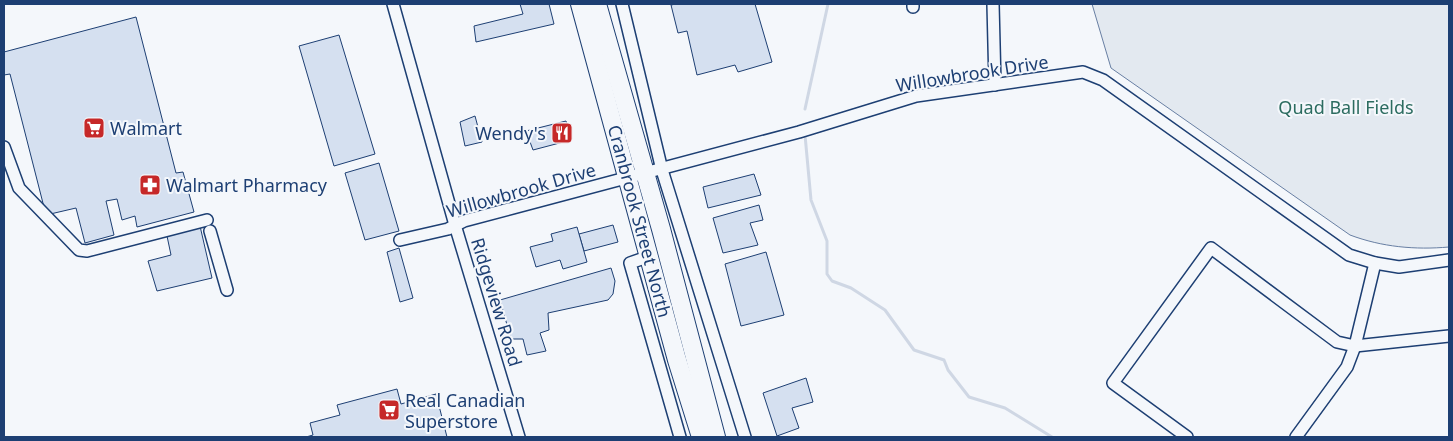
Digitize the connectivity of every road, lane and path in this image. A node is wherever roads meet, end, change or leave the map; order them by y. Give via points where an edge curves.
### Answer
1 (393, 4) edge
2 (580, 4) edge
3 (597, 4) edge
4 (622, 4) edge
5 (993, 4) edge
6 (995, 85) junction
7 (4, 147) edge
8 (646, 174) junction
9 (455, 225) junction
10 (400, 240) dead end
11 (650, 256) junction
12 (1449, 260) edge
13 (1375, 263) junction
14 (227, 290) dead end
15 (1449, 336) edge
16 (1355, 346) junction
17 (701, 436) edge
18 (519, 437) edge
19 (680, 437) edge
20 (745, 437) edge
21 (1187, 437) edge
22 (1296, 437) edge

1 - 9 street, Ridgeview Road
2 - 8 highway, Cranbrook Street North
3 - 8 highway, Cranbrook Street North
4 - 8 street
5 - 6 street
6 - 8 street, Willowbrook Drive via 916,96
6 - 13 street, Willowbrook Drive via 1084,72 1103,80 1350,255
7 - 14 street via 19,188 79,250 209,226
8 - 9 street, Willowbrook Drive
8 - 11 highway, Cranbrook Street North
8 - 17 highway, Cranbrook Street North
8 - 20 street
9 - 10 street, Willowbrook Drive
9 - 18 street, Ridgeview Road
11 - 17 highway, Cranbrook Street North
11 - 19 street via 630,263
12 - 13 street, Willowbrook Drive via 1400,267
13 - 16 street
15 - 16 street
16 - 21 street via 1338,342 1212,248 1113,382
16 - 22 street via 1348,367

